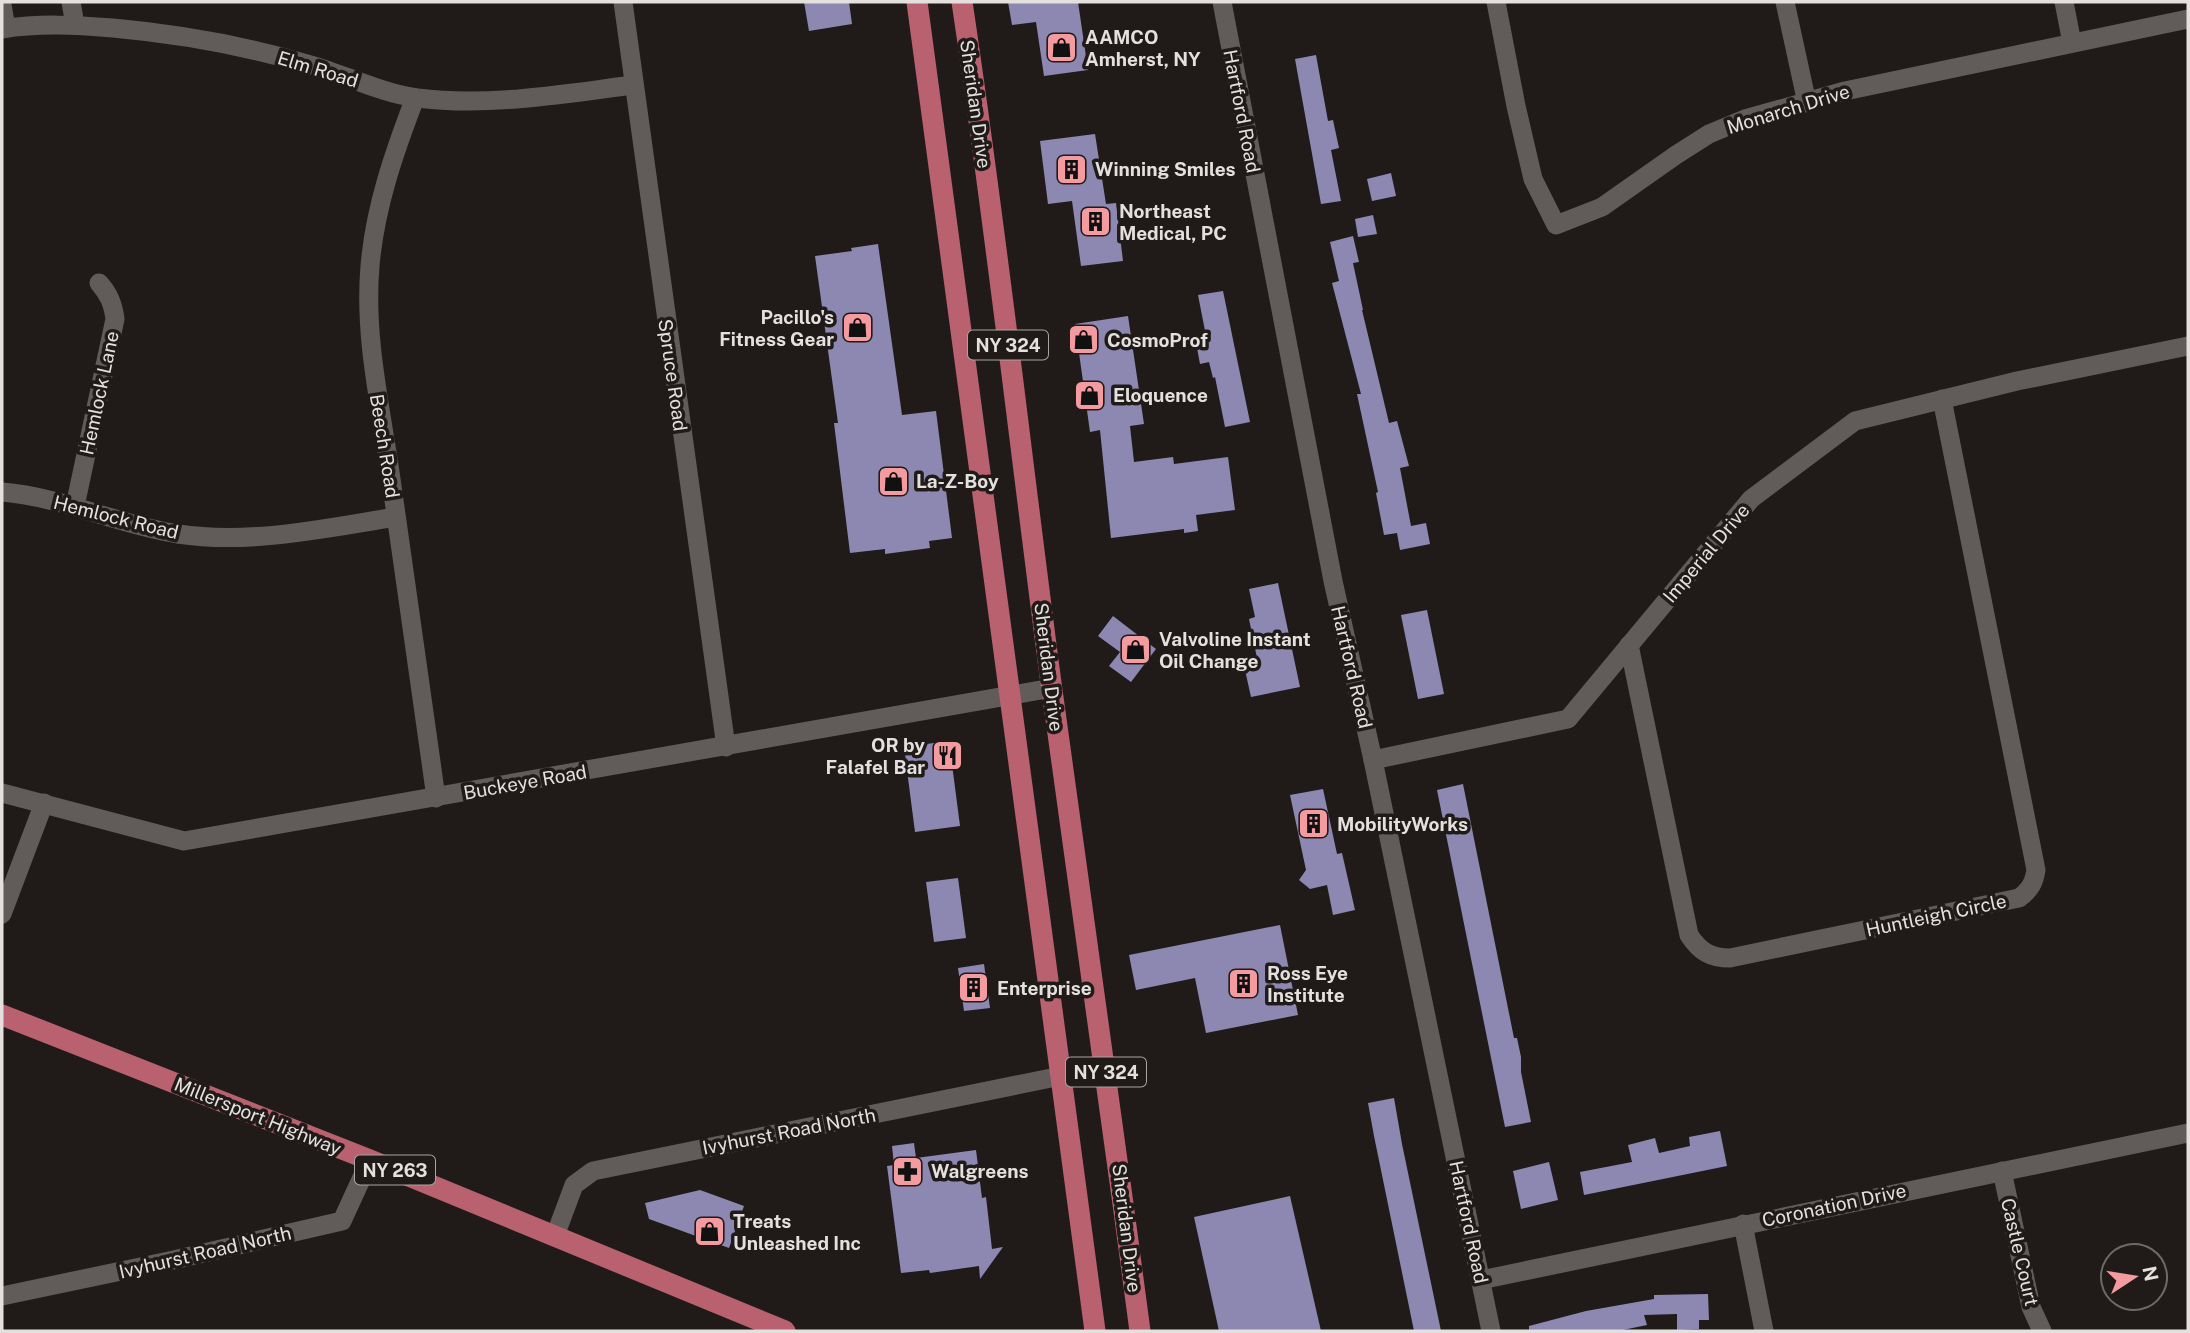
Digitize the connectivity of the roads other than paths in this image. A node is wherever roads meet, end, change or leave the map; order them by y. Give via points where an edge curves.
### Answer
1 (71, 2) edge
2 (623, 2) edge
3 (917, 2) edge
4 (962, 2) edge
5 (1222, 2) edge
6 (1496, 2) edge
7 (1785, 2) edge
8 (2064, 2) edge
9 (2, 5) edge
10 (2188, 19) edge
11 (75, 25) junction
12 (4, 28) edge
13 (2072, 43) junction
14 (634, 85) junction
15 (415, 98) junction
16 (1807, 103) junction
17 (100, 283) dead end
18 (2188, 346) edge
19 (1942, 399) junction
20 (2, 492) edge
21 (75, 506) junction
22 (396, 517) junction
23 (1629, 645) junction
24 (1052, 688) junction
25 (1010, 697) junction
26 (726, 747) junction
27 (1373, 760) junction
28 (2, 793) edge
29 (436, 798) junction
30 (44, 803) junction
31 (2, 914) edge
32 (2, 1015) edge
33 (1061, 1076) junction
34 (2188, 1133) edge
35 (370, 1160) junction
36 (2002, 1171) junction
37 (1743, 1224) junction
38 (555, 1236) junction
39 (1481, 1280) junction
40 (2, 1296) edge
41 (785, 1331) edge
42 (1095, 1331) edge
43 (1140, 1331) edge
44 (1491, 1331) edge
45 (1764, 1331) edge
46 (2042, 1331) edge

1 - 11 street
2 - 14 street, Spruce Road
3 - 25 main road, NY 324
4 - 24 main road, Sheridan Drive / NY 324
5 - 27 street, Hartford Road via 1333,581
6 - 16 street, Monarch Drive via 1533,179 1556,225 1602,206 1709,134
7 - 16 street
8 - 13 street
9 - 12 street
10 - 13 street, Monarch Drive
11 - 12 street, Elm Road
11 - 15 street, Elm Road via 229,44
13 - 16 street, Monarch Drive
14 - 15 street, Elm Road via 511,101
14 - 26 street, Spruce Road
15 - 22 street, Beech Road via 377,211 368,289 372,362
17 - 21 street, Hemlock Lane via 115,318
18 - 19 street, Imperial Drive
19 - 23 street, Imperial Drive via 1855,421 1751,499
19 - 23 street, Huntleigh Circle via 2036,870 2029,890 2019,898 1730,958 1706,954 1689,935
20 - 21 street, Hemlock Road
21 - 22 street, Hemlock Road via 147,528 226,537 274,536
22 - 29 street, Beech Road
23 - 27 street, Imperial Drive via 1569,719
24 - 25 street, Buckeye Road
24 - 43 main road, Sheridan Drive / NY 324
25 - 26 street, Buckeye Road
25 - 33 main road, NY 324
26 - 29 street, Buckeye Road
27 - 39 street, Hartford Road
28 - 30 street, Buckeye Road
29 - 30 street, Buckeye Road via 184,841
30 - 31 street
32 - 35 main road, Millersport Highway / NY 263
33 - 38 street, Ivyhurst Road North via 593,1171 574,1185
33 - 42 main road, NY 324
34 - 36 street, Coronation Drive
35 - 38 main road, Millersport Highway / NY 263
35 - 40 street, Ivyhurst Road North via 342,1221
36 - 37 street, Coronation Drive
36 - 46 street, Castle Court via 2031,1307
37 - 39 street, Coronation Drive
37 - 45 street
38 - 41 main road, Millersport Highway / NY 263
39 - 44 street, Hartford Road

